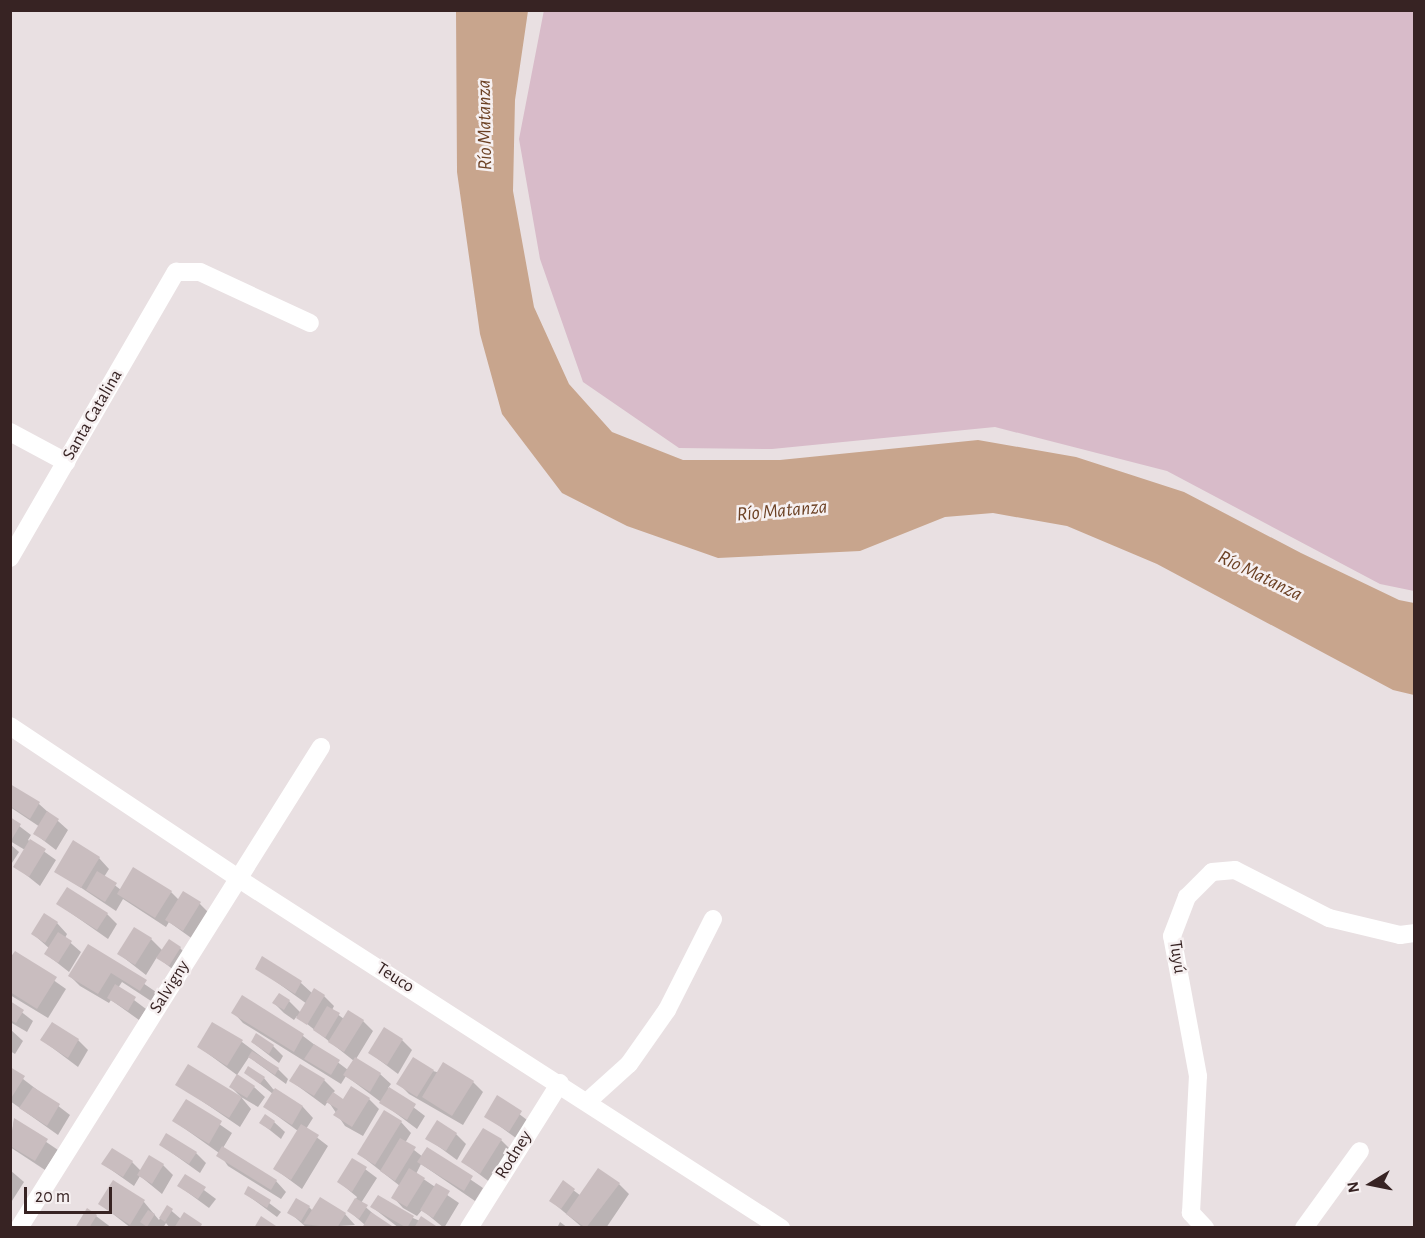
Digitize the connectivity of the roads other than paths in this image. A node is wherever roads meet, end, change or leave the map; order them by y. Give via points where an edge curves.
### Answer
1 (310, 322) dead end
2 (10, 432) edge
3 (66, 462) junction
4 (10, 558) edge
5 (10, 726) edge
6 (321, 747) dead end
7 (239, 879) junction
8 (713, 919) dead end
9 (1414, 933) edge
10 (560, 1083) junction
11 (588, 1101) junction
12 (1360, 1151) dead end
13 (19, 1227) edge
14 (469, 1227) edge
15 (781, 1227) edge
16 (1205, 1227) edge
17 (1304, 1227) edge

1 - 3 street, Santa Catalina via 200,272 176,272
2 - 3 street
3 - 4 street, Santa Catalina
5 - 7 street, Teuco
6 - 7 street, Salvigny
7 - 10 street, Teuco
7 - 13 street, Salvigny
8 - 11 street via 667,1010 629,1064
9 - 16 street, Tuyú via 1400,935 1329,918 1235,870 1212,872 1187,897 1172,936 1198,1076 1191,1213
10 - 11 street, Teuco
10 - 14 street, Rodney
11 - 15 street, Teuco
12 - 17 street

